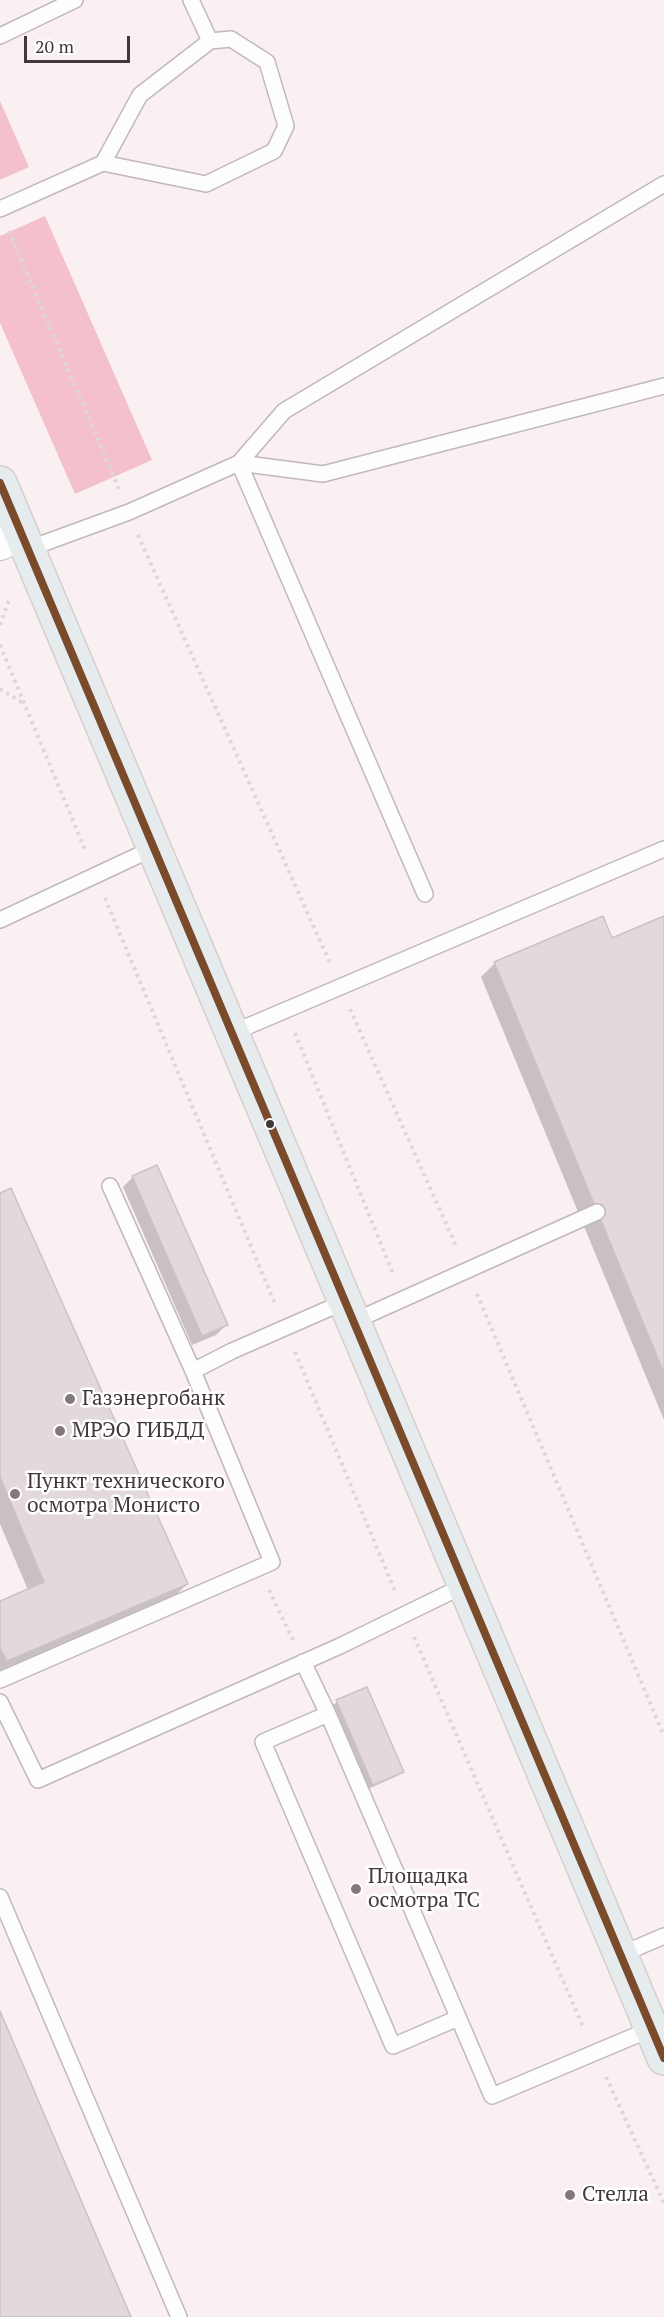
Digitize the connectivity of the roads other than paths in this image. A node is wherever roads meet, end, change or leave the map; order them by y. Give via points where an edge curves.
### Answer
1 (75, 0) edge
2 (191, 0) edge
3 (0, 36) edge
4 (210, 41) junction
5 (102, 163) junction
6 (664, 184) edge
7 (2, 215) edge
8 (664, 386) edge
9 (239, 463) junction
10 (0, 483) edge
11 (16, 542) edge
12 (154, 848) junction
13 (664, 849) edge
14 (425, 894) dead end
15 (0, 920) edge
16 (232, 1033) junction
17 (111, 1186) dead end
18 (597, 1212) dead end
19 (348, 1312) junction
20 (193, 1371) junction
21 (464, 1586) junction
22 (303, 1662) junction
23 (0, 1680) edge
24 (0, 1702) edge
25 (328, 1714) junction
26 (0, 1897) edge
27 (664, 1936) edge
28 (620, 1955) junction
29 (458, 2018) junction
30 (658, 2043) edge
31 (179, 2317) edge

1 - 3 lane
2 - 4 lane
4 - 5 lane via 140,95
4 - 5 lane via 231,39 267,62 286,126 274,151 206,184
5 - 7 lane
6 - 9 lane via 284,411
8 - 9 lane via 323,474
9 - 11 lane via 129,512
9 - 14 lane
10 - 11 main road
11 - 12 main road
12 - 15 lane
12 - 16 main road
13 - 16 lane
16 - 19 main road
17 - 20 lane
18 - 19 lane via 404,1299
19 - 20 lane via 285,1328
19 - 21 main road
20 - 23 lane via 272,1562
21 - 22 lane
21 - 28 main road
22 - 24 lane via 38,1780
22 - 25 lane
25 - 29 lane
25 - 29 lane via 263,1742 272,1764 393,2046
26 - 31 lane
27 - 28 lane
28 - 30 main road
29 - 30 lane via 492,2096 594,2052

